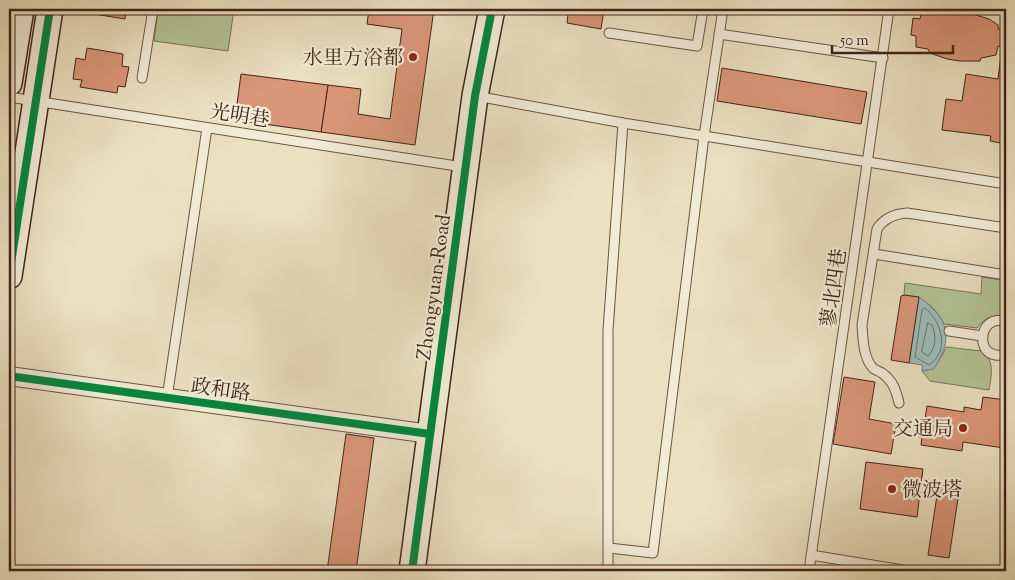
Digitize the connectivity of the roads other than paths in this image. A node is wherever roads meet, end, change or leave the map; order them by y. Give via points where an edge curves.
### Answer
1 (21, 9) edge
2 (50, 9) edge
3 (153, 9) edge
4 (492, 9) edge
5 (703, 9) edge
6 (722, 9) edge
7 (890, 9) edge
8 (609, 33) dead end
9 (719, 34) junction
10 (883, 58) junction
11 (142, 78) dead end
12 (9, 83) edge
13 (475, 96) junction
14 (9, 97) edge
15 (36, 102) junction
16 (623, 123) junction
17 (207, 128) junction
18 (704, 136) junction
19 (869, 162) junction
20 (466, 168) junction
21 (1006, 184) edge
22 (1006, 228) edge
23 (874, 254) junction
24 (1006, 275) edge
25 (9, 276) edge
26 (1006, 322) edge
27 (949, 331) dead end
28 (982, 336) junction
29 (1006, 354) edge
30 (9, 376) edge
31 (167, 398) junction
32 (899, 403) dead end
33 (430, 434) junction
34 (609, 548) junction
35 (811, 555) junction
36 (412, 571) edge
37 (608, 571) edge
38 (809, 571) edge
39 (909, 571) edge

1 - 12 main road
2 - 15 main road
3 - 11 lane
4 - 13 main road, Zhongyuan Road
5 - 8 lane via 697,46
6 - 9 lane
7 - 10 lane, 蓼北四巷
9 - 10 lane
9 - 18 lane
10 - 19 lane, 蓼北四巷
13 - 16 lane
13 - 20 main road, Zhongyuan Road
14 - 15 lane, 光明巷
15 - 17 lane, 光明巷
15 - 25 main road
16 - 18 lane
16 - 34 lane via 608,330
17 - 20 lane, 光明巷
17 - 31 lane
18 - 19 lane
18 - 34 lane via 653,553
19 - 21 lane
19 - 35 lane, 蓼北四巷
20 - 33 main road, Zhongyuan Road
22 - 23 lane via 918,214 897,214 882,222 877,230
23 - 24 lane
23 - 32 lane via 862,325 866,354 873,368 894,385
26 - 28 lane via 989,324
27 - 28 lane
28 - 29 lane via 990,353 997,356
30 - 31 street, 政和路
31 - 33 street, 政和路
33 - 36 main road, Zhongyuan Road
34 - 37 lane
35 - 38 lane, 蓼北四巷
35 - 39 lane

